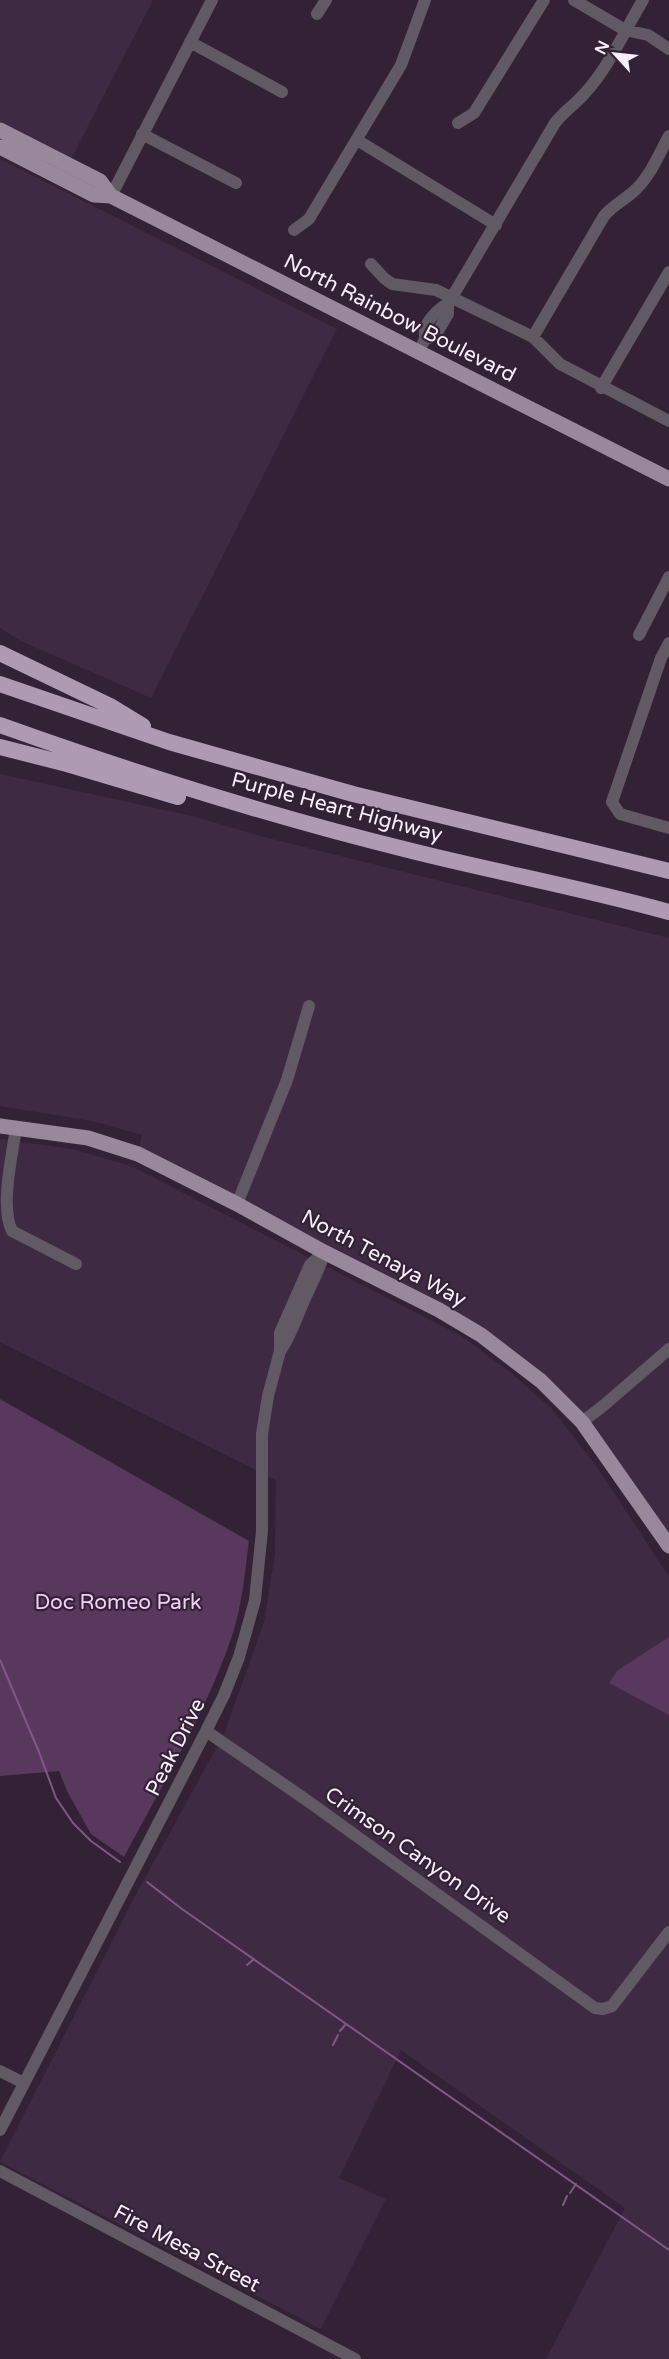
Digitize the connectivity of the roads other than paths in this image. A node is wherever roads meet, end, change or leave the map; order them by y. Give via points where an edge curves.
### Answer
1 (212, 0) edge
2 (326, 0) edge
3 (425, 0) edge
4 (544, 0) edge
5 (574, 0) edge
6 (644, 0) edge
7 (316, 14) dead end
8 (625, 30) junction
9 (190, 42) junction
10 (669, 49) edge
11 (282, 92) dead end
12 (458, 123) dead end
13 (142, 134) junction
14 (669, 136) edge
15 (1, 138) edge
16 (357, 140) junction
17 (236, 183) dead end
18 (111, 196) junction
19 (496, 225) junction
20 (294, 230) dead end
21 (371, 264) dead end
22 (669, 272) edge
23 (450, 301) junction
24 (533, 337) junction
25 (422, 345) junction
26 (601, 388) junction
27 (669, 421) edge
28 (669, 478) edge
29 (669, 577) edge
30 (639, 635) dead end
31 (669, 643) edge
32 (0, 653) edge
33 (0, 684) edge
34 (0, 725) edge
35 (169, 742) junction
36 (0, 747) edge
37 (669, 828) edge
38 (409, 851) junction
39 (669, 871) edge
40 (669, 912) edge
41 (309, 1006) dead end
42 (0, 1126) edge
43 (16, 1128) junction
44 (237, 1204) junction
45 (324, 1252) junction
46 (76, 1264) dead end
47 (669, 1348) edge
48 (582, 1422) junction
49 (669, 1546) edge
50 (206, 1731) junction
51 (669, 1932) edge
52 (0, 2071) edge
53 (24, 2083) junction
54 (0, 2130) edge
55 (0, 2171) edge
56 (355, 2359) edge

1 - 9 street
2 - 7 street
3 - 16 street via 401,65
4 - 12 street via 474,113
5 - 8 street
6 - 8 street
8 - 10 street via 648,35
8 - 19 street via 585,93 555,123
9 - 11 street
9 - 13 street
13 - 17 street
13 - 18 street
14 - 24 street via 641,183 604,216
15 - 18 main road, North Rainbow Boulevard via 94,195
16 - 19 street
16 - 20 street via 309,219
18 - 25 main road, North Rainbow Boulevard
19 - 23 street
21 - 23 street via 392,284 436,290
22 - 26 street
23 - 24 street
23 - 25 street via 438,308 425,329
24 - 26 street via 560,364
25 - 28 main road, North Rainbow Boulevard
26 - 27 street
29 - 30 street
31 - 37 street via 612,802 620,814
32 - 35 highway via 112,707
33 - 35 highway, Purple Heart Highway
34 - 38 highway, Purple Heart Highway via 242,806
35 - 39 highway, Purple Heart Highway via 353,794
36 - 38 highway via 358,847
38 - 40 highway, Purple Heart Highway
41 - 44 street via 276,1109
42 - 43 main road, North Tenaya Way
43 - 44 main road, North Tenaya Way via 112,1144
43 - 46 street via 6,1222 12,1232
44 - 45 main road, North Tenaya Way
45 - 48 main road, North Tenaya Way via 481,1335 541,1381
45 - 50 street, Peak Drive via 291,1336 280,1351 268,1396 262,1434 262,1531 255,1600 239,1657
47 - 48 street
48 - 49 main road, North Tenaya Way
50 - 51 street, Crimson Canyon Drive via 595,2008 612,2006
50 - 53 street, Peak Drive
52 - 53 street
53 - 54 street, Peak Drive
55 - 56 street, Fire Mesa Street

